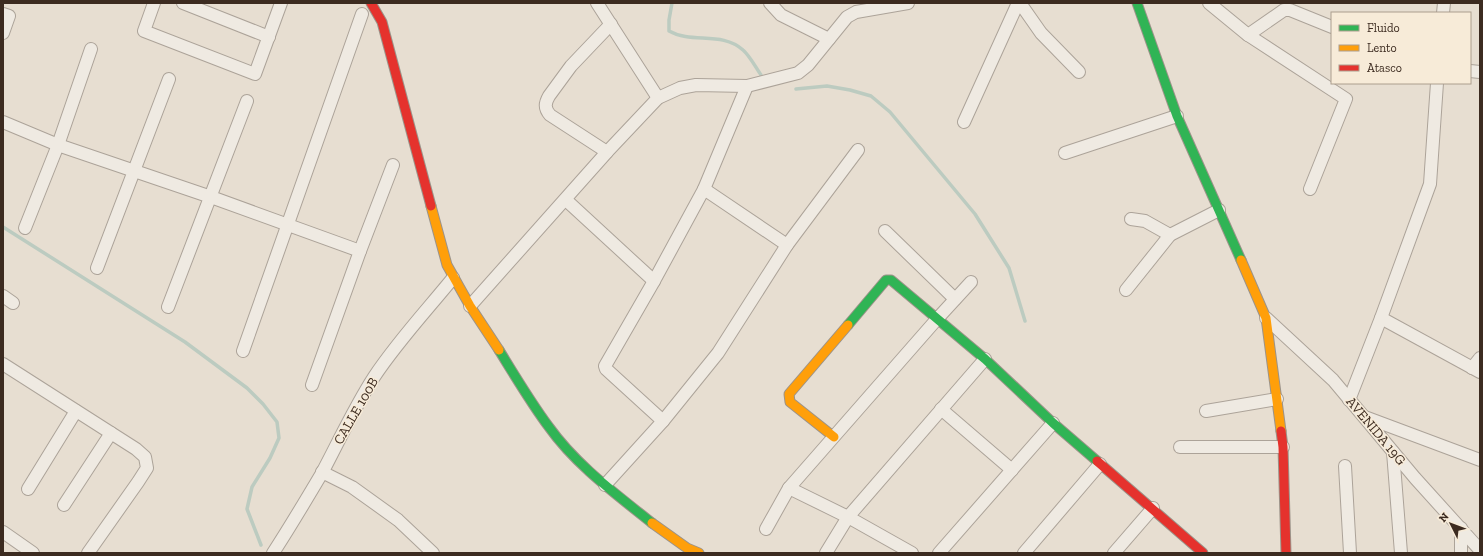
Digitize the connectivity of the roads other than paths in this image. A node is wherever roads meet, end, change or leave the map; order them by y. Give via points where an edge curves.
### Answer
1 (154, 3) edge
2 (183, 3) edge
3 (281, 3) edge
4 (371, 3) edge
5 (596, 3) edge
6 (770, 3) edge
7 (908, 3) edge
8 (1019, 3) edge
9 (1137, 3) edge
10 (1209, 3) edge
11 (3, 14) edge
12 (362, 14) dead end
13 (611, 24) junction
14 (1331, 27) edge
15 (3, 33) edge
16 (1248, 35) junction
17 (268, 37) junction
18 (828, 39) junction
19 (91, 49) dead end
20 (1079, 72) dead end
21 (169, 79) dead end
22 (1437, 84) edge
23 (747, 86) junction
24 (658, 98) junction
25 (247, 101) dead end
26 (1177, 116) junction
27 (3, 122) edge
28 (964, 122) dead end
29 (58, 145) junction
30 (858, 150) dead end
31 (607, 152) junction
32 (1065, 153) dead end
33 (393, 165) dead end
34 (133, 171) junction
35 (704, 189) junction
36 (1310, 189) dead end
37 (211, 197) junction
38 (566, 200) junction
39 (1220, 210) junction
40 (1131, 219) dead end
41 (287, 224) junction
42 (25, 228) dead end
43 (885, 231) dead end
44 (1170, 235) junction
45 (787, 245) junction
46 (360, 251) junction
47 (97, 268) dead end
48 (453, 278) junction
49 (654, 281) junction
50 (971, 282) dead end
51 (1126, 290) dead end
52 (956, 299) junction
53 (470, 306) junction
54 (168, 307) dead end
55 (1266, 318) junction
56 (1382, 318) junction
57 (936, 319) junction
58 (243, 351) dead end
59 (985, 358) junction
60 (1480, 358) edge
61 (3, 364) edge
62 (1476, 370) edge
63 (312, 385) dead end
64 (1278, 399) junction
65 (1350, 400) junction
66 (941, 409) junction
67 (76, 411) junction
68 (1206, 411) dead end
69 (1363, 416) junction
70 (663, 421) junction
71 (1053, 423) junction
72 (111, 433) junction
73 (834, 437) junction
74 (1180, 447) dead end
75 (1283, 447) junction
76 (1393, 452) junction
77 (1480, 460) edge
78 (1100, 464) junction
79 (1345, 466) dead end
80 (1012, 470) junction
81 (322, 472) junction
82 (605, 485) junction
83 (789, 488) junction
84 (28, 489) dead end
85 (64, 505) dead end
86 (1152, 508) junction
87 (848, 517) junction
88 (766, 528) dead end
89 (1461, 528) junction
90 (3, 532) edge
91 (684, 550) edge
92 (1480, 550) edge
93 (33, 553) edge
94 (88, 553) edge
95 (272, 553) edge
96 (433, 553) edge
97 (699, 553) edge
98 (826, 553) edge
99 (912, 553) edge
100 (939, 553) edge
101 (1024, 553) edge
102 (1114, 553) edge
103 (1203, 553) edge
104 (1286, 553) edge
105 (1350, 553) edge
106 (1401, 553) edge
107 (1461, 553) edge

1 - 17 street via 144,31 255,74
2 - 17 street
3 - 17 street
4 - 48 street via 382,22 447,265
5 - 13 street
6 - 18 street via 781,15
7 - 18 street via 856,12 848,16
8 - 20 street via 1041,33
8 - 28 street
9 - 26 street
10 - 16 street
11 - 15 street via 9,16
12 - 41 street
13 - 24 street
13 - 31 street via 571,66 549,96 545,106 550,115
14 - 16 street via 1284,10
16 - 36 street via 1346,100
18 - 23 street via 808,65 798,73
19 - 29 street
21 - 34 street
22 - 56 street via 1430,184
23 - 24 street via 696,85 680,88
23 - 35 street
24 - 31 street
25 - 37 street
26 - 32 street
26 - 39 street
27 - 29 street
29 - 34 street
29 - 42 street
30 - 45 street
31 - 38 street
33 - 46 street
34 - 37 street
34 - 47 street
35 - 45 street
35 - 49 street
37 - 41 street
37 - 54 street
38 - 49 street
38 - 53 street
39 - 44 street
39 - 55 street
40 - 44 street via 1145,221
41 - 46 street
41 - 58 street
43 - 52 street
44 - 51 street
45 - 70 street via 723,346
46 - 63 street
48 - 53 street
48 - 81 street, CALLE 100B via 375,376 358,402
49 - 70 street via 605,366
50 - 52 street
52 - 57 street
53 - 82 street via 548,428 576,459
55 - 64 street
55 - 65 street, AVENIDA 19G via 1333,380
56 - 62 street
56 - 65 street
57 - 59 street
57 - 73 street
57 - 73 street via 891,280 886,280 789,394 790,402
59 - 66 street
59 - 71 street
60 - 62 street
61 - 67 street
64 - 68 street
64 - 75 street
65 - 69 street, AVENIDA 19G
66 - 80 street
66 - 87 street
67 - 72 street
67 - 84 street
69 - 76 street, AVENIDA 19G
69 - 77 street
70 - 82 street
71 - 78 street
71 - 80 street
72 - 85 street
72 - 94 street via 142,453 147,468
73 - 83 street
74 - 75 street
75 - 104 street
76 - 89 street, AVENIDA 19G
76 - 106 street
78 - 86 street
78 - 101 street
79 - 105 street
80 - 100 street
81 - 95 street, CALLE 100B
81 - 96 street via 352,487 398,520
82 - 91 street
83 - 87 street
83 - 88 street
86 - 102 street
86 - 103 street
87 - 98 street
87 - 99 street
89 - 92 street, AVENIDA 19G
89 - 107 street
90 - 93 street
91 - 97 street

